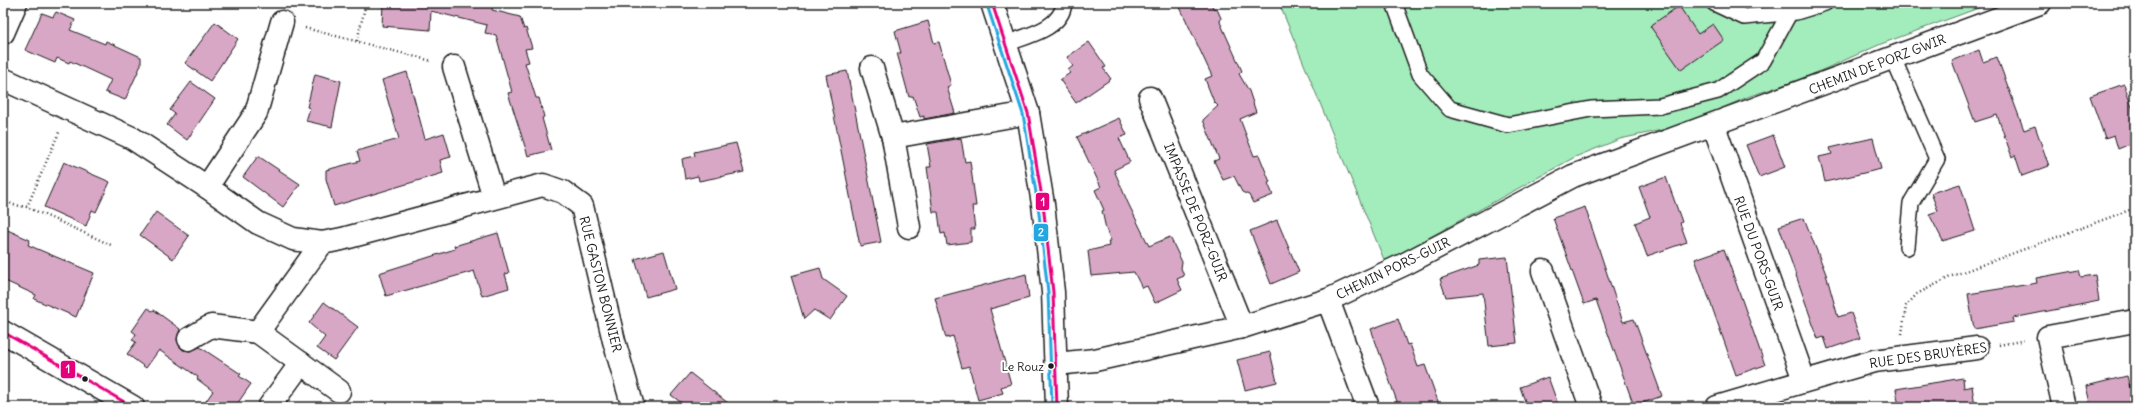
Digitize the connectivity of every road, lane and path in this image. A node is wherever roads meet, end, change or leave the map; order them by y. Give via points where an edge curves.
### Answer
1 (16, 3) edge
2 (366, 3) edge
3 (992, 3) edge
4 (1064, 3) edge
5 (1394, 3) edge
6 (1714, 3) edge
7 (1825, 3) edge
8 (2040, 3) edge
9 (1790, 12) junction
10 (282, 22) joint
11 (3, 33) edge
12 (357, 41) junction
13 (1005, 44) junction
14 (1893, 58) junction
15 (454, 67) joint
16 (872, 68) dead end
17 (3, 78) edge
18 (1150, 98) dead end
19 (1028, 113) junction
20 (63, 124) dead end
21 (1714, 126) junction
22 (893, 137) junction
23 (207, 187) junction
24 (494, 197) junction
25 (3, 200) edge
26 (27, 207) junction
27 (2135, 208) edge
28 (909, 227) dead end
29 (322, 243) junction
30 (111, 245) dead end
31 (1907, 247) dead end
32 (1543, 271) dead end
33 (1328, 300) junction
34 (2135, 321) edge
35 (1242, 327) junction
36 (3, 332) edge
37 (258, 332) junction
38 (2048, 337) junction
39 (189, 339) dead end
40 (1977, 348) joint
41 (1900, 357) junction
42 (301, 363) junction
43 (1056, 364) junction
44 (1804, 380) junction
45 (339, 391) dead end
46 (133, 407) edge
47 (269, 407) edge
48 (633, 407) edge
49 (1057, 407) edge
50 (1368, 407) edge
51 (1591, 407) edge
52 (1717, 407) edge
53 (2064, 407) edge

1 - 11 street
2 - 12 path
3 - 13 street
4 - 13 lane via 1057,20 1041,30
5 - 9 lane via 1420,74 1450,109 1508,125 1591,108 1660,106 1718,91 1763,60
6 - 9 lane via 1744,17
7 - 9 lane
8 - 14 street, CHEMIN DE PORZ GWIR
10 - 12 path
10 - 23 street via 256,113
12 - 15 path
13 - 19 street
14 - 21 street, CHEMIN DE PORZ GWIR
14 - 31 lane via 1937,159 1911,203
15 - 24 street
16 - 22 street
17 - 23 street, RUE GASTON BONNIER via 132,138
18 - 35 street, IMPASSE DE PORZ-GUIR
19 - 22 street
19 - 43 street via 1044,204 1053,292
20 - 26 path
21 - 33 street, CHEMIN PORS-GUIR via 1573,176 1405,264
21 - 44 street, RUE DU PORS-GUIR
22 - 28 street
23 - 29 street, RUE GASTON BONNIER via 258,223 293,239
24 - 29 street, RUE GASTON BONNIER
24 - 48 street, RUE GASTON BONNIER via 544,185 563,192 582,206 614,341
25 - 26 path
26 - 30 path
27 - 41 path via 1952,276 1917,294 1906,306
29 - 37 street
32 - 51 street
33 - 35 street, CHEMIN PORS-GUIR
33 - 50 street
34 - 38 street
35 - 43 street, CHEMIN PORS-GUIR via 1096,360
36 - 46 street
37 - 39 street via 211,326
37 - 42 street
38 - 40 path, RUE DES BRUYÈRES
38 - 53 street
40 - 41 street, RUE DES BRUYÈRES
41 - 44 street, RUE DES BRUYÈRES via 1874,361
42 - 45 street
42 - 47 street
43 - 49 street
44 - 52 street, RUE DES BRUYÈRES

